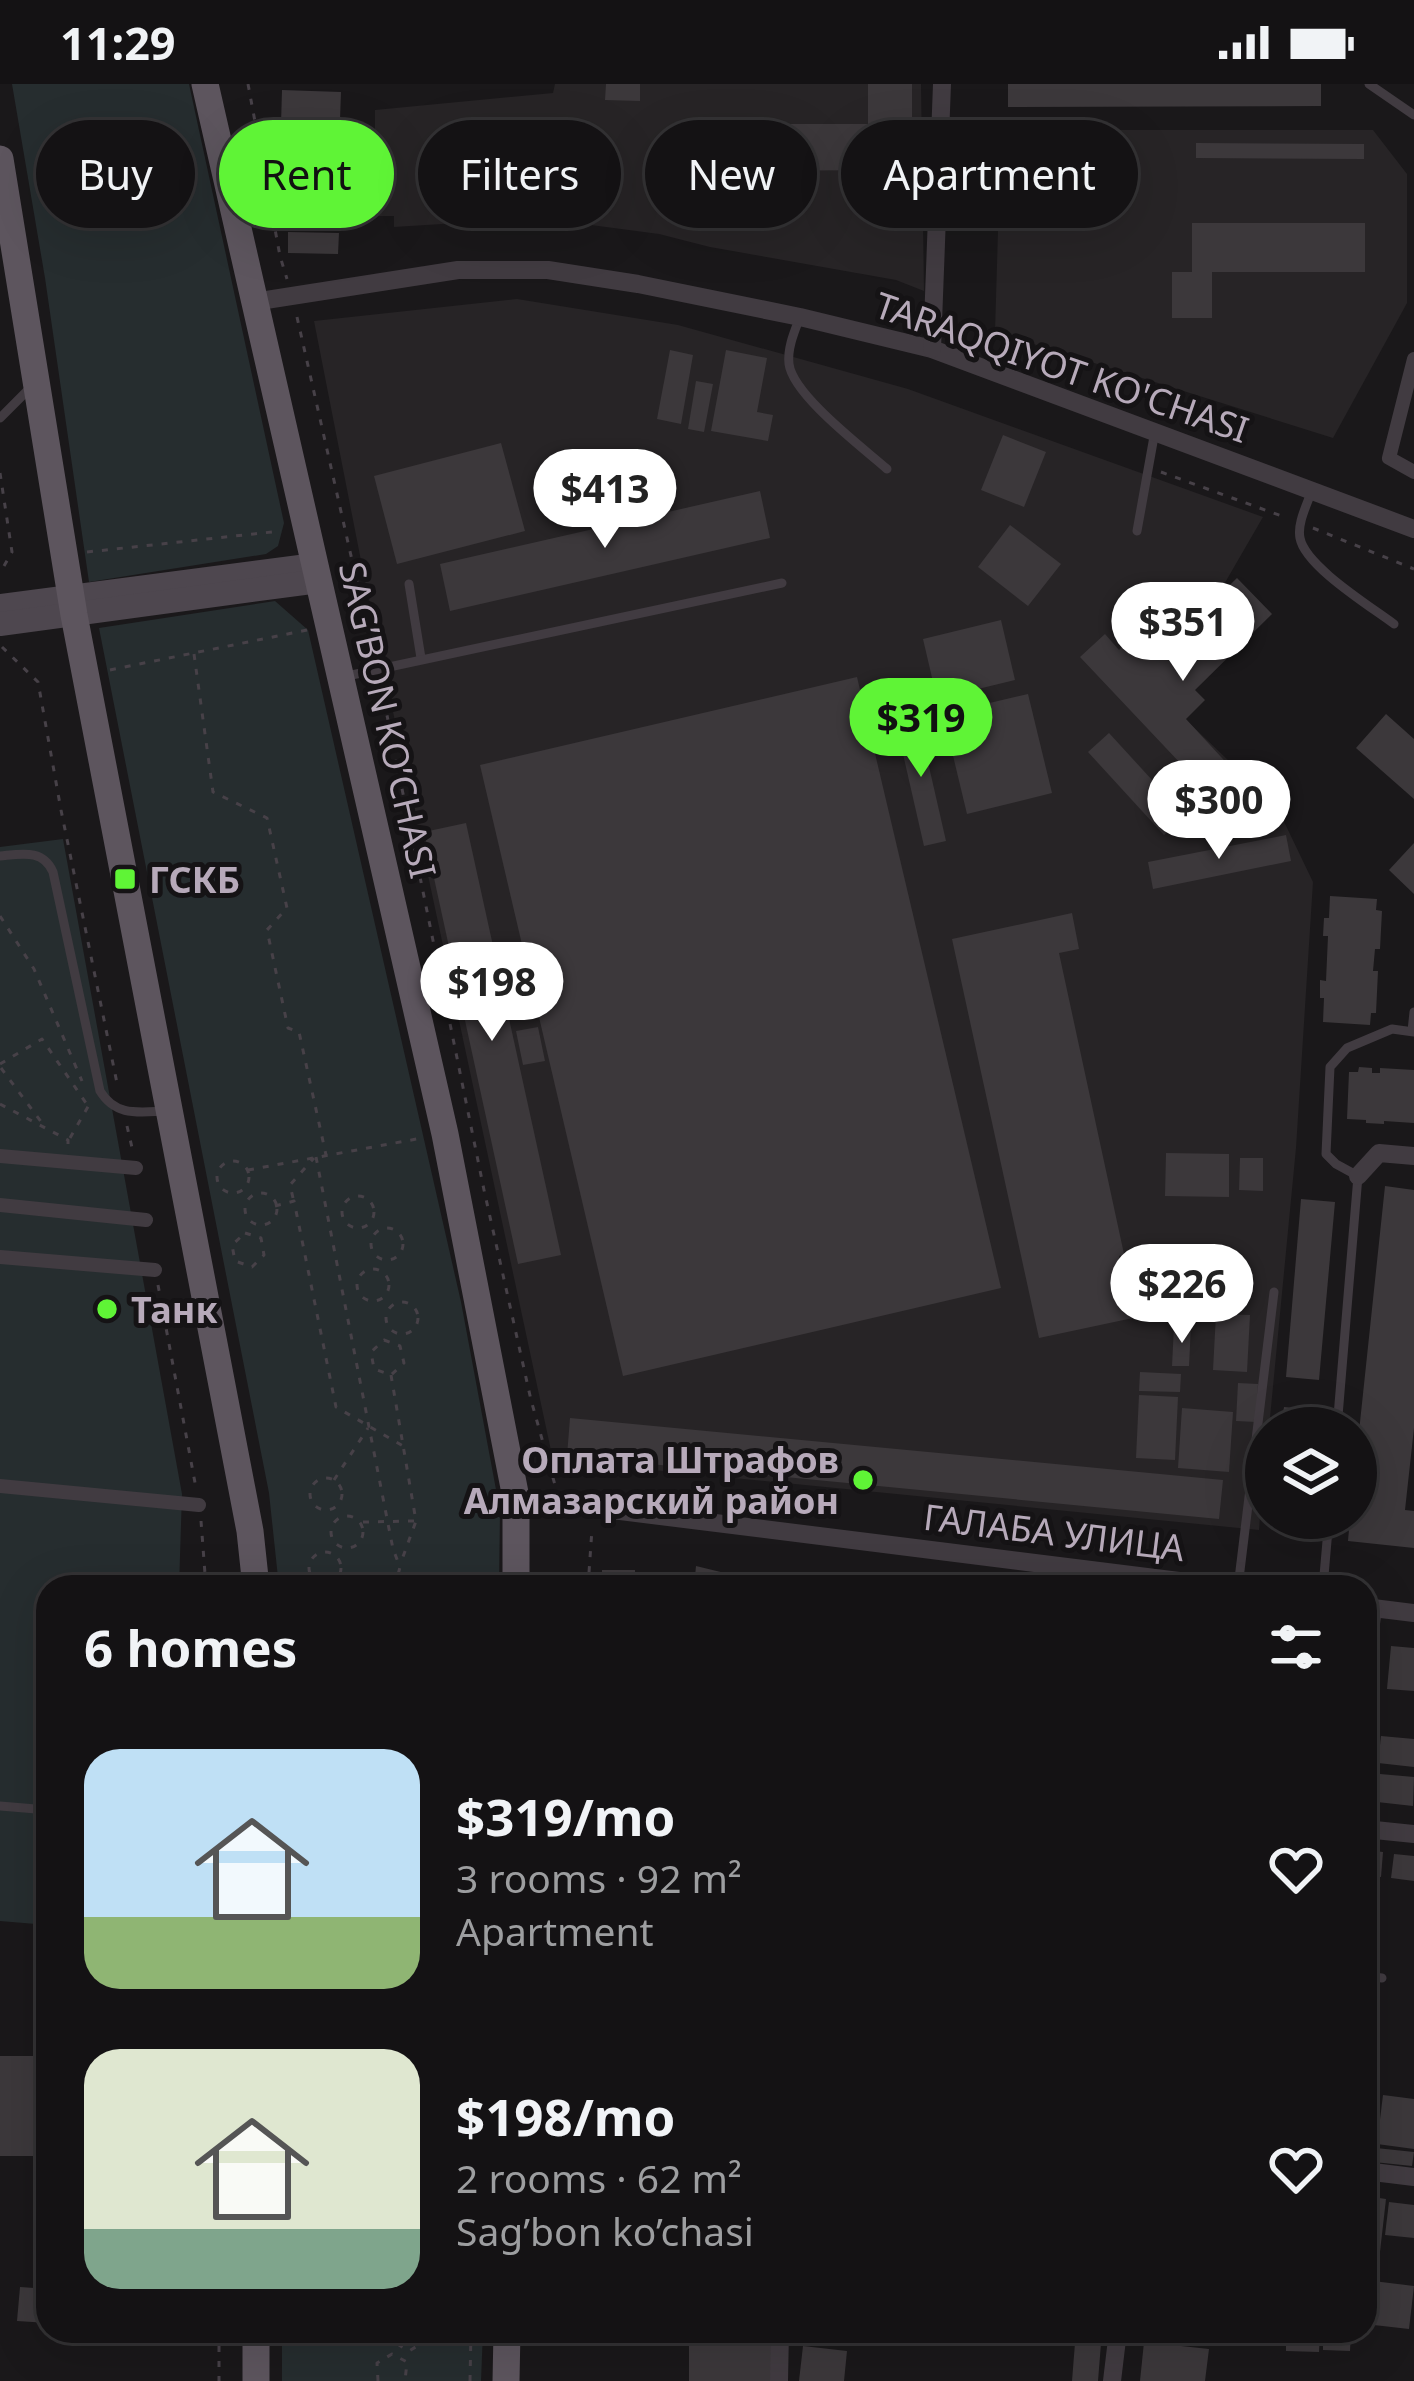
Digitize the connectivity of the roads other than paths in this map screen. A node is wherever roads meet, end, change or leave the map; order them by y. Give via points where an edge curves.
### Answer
1 (205, 84) edge
2 (942, 84) edge
3 (1369, 84) edge
4 (1414, 115) edge
5 (0, 159) edge
6 (9, 267) edge
7 (253, 302) junction
8 (800, 317) junction
9 (932, 349) junction
10 (1414, 359) edge
11 (36, 382) junction
12 (0, 418) edge
13 (1155, 431) junction
14 (887, 469) dead end
15 (1414, 472) edge
16 (1312, 490) junction
17 (1414, 529) edge
18 (1138, 531) dead end
19 (317, 573) junction
20 (782, 583) dead end
21 (409, 584) dead end
22 (0, 606) edge
23 (72, 606) junction
24 (1394, 625) dead end
25 (1, 635) edge
26 (421, 658) junction
27 (341, 677) junction
28 (0, 856) edge
29 (1414, 1012) edge
30 (1413, 1032) edge
31 (169, 1111) junction
32 (0, 1156) edge
33 (1414, 1156) edge
34 (136, 1168) road end
35 (1358, 1176) junction
36 (0, 1205) edge
37 (146, 1220) dead end
38 (0, 1257) edge
39 (155, 1270) road end
40 (1274, 1292) dead end
41 (1338, 1407) edge
42 (0, 1486) edge
43 (516, 1498) junction
44 (199, 1505) road end
45 (1327, 1539) edge
46 (255, 1575) edge
47 (516, 1575) edge
48 (1131, 1575) edge
49 (1239, 1575) edge
50 (1324, 1575) edge
51 (1377, 1608) edge
52 (1414, 1612) edge
53 (0, 1806) edge
54 (36, 1809) edge
55 (1377, 1829) edge
56 (1414, 1834) edge
57 (1377, 1977) edge
58 (1382, 1978) dead end
59 (1377, 2172) edge
60 (1414, 2177) edge
61 (256, 2343) edge
62 (507, 2343) edge
63 (780, 2343) edge
64 (1117, 2343) edge
65 (256, 2381) edge
66 (506, 2381) edge
67 (779, 2381) edge
68 (1112, 2381) edge

1 - 7 main road, SAG’BON KO’CHASI
2 - 9 street
3 - 4 lane
5 - 6 main road
6 - 11 main road
7 - 8 street, TARAQQIYOT KO'CHASI via 518,268
7 - 19 main road, SAG’BON KO’CHASI
8 - 9 street, TARAQQIYOT KO'CHASI
8 - 14 lane via 789,365 808,399
9 - 13 street, TARAQQIYOT KO'CHASI
10 - 15 street via 1388,458
11 - 12 lane
11 - 23 main road
13 - 16 street, TARAQQIYOT KO'CHASI
13 - 18 lane
16 - 17 street, TARAQQIYOT KO'CHASI
16 - 24 lane via 1300,523 1309,558
19 - 23 main road
19 - 27 main road, SAG’BON KO’CHASI
20 - 26 lane
21 - 26 lane
22 - 23 main road
23 - 25 main road
23 - 31 main road
26 - 27 lane
27 - 43 main road, SAG’BON KO’CHASI via 445,1134
28 - 31 lane via 38,855 53,872 106,1102 124,1112
29 - 30 lane
30 - 35 lane via 1392,1029 1347,1048 1330,1067 1326,1154
31 - 46 main road
32 - 34 street
33 - 35 street via 1379,1154
35 - 41 lane
36 - 37 street
38 - 39 street
40 - 49 lane
42 - 44 street
43 - 47 main road, SAG’BON KO’CHASI
43 - 48 street, ГАЛАБА УЛИЦА
45 - 50 lane
51 - 52 street
53 - 54 lane
55 - 56 street
57 - 58 lane
59 - 60 street
61 - 65 main road
62 - 66 main road
63 - 67 street
64 - 68 street

